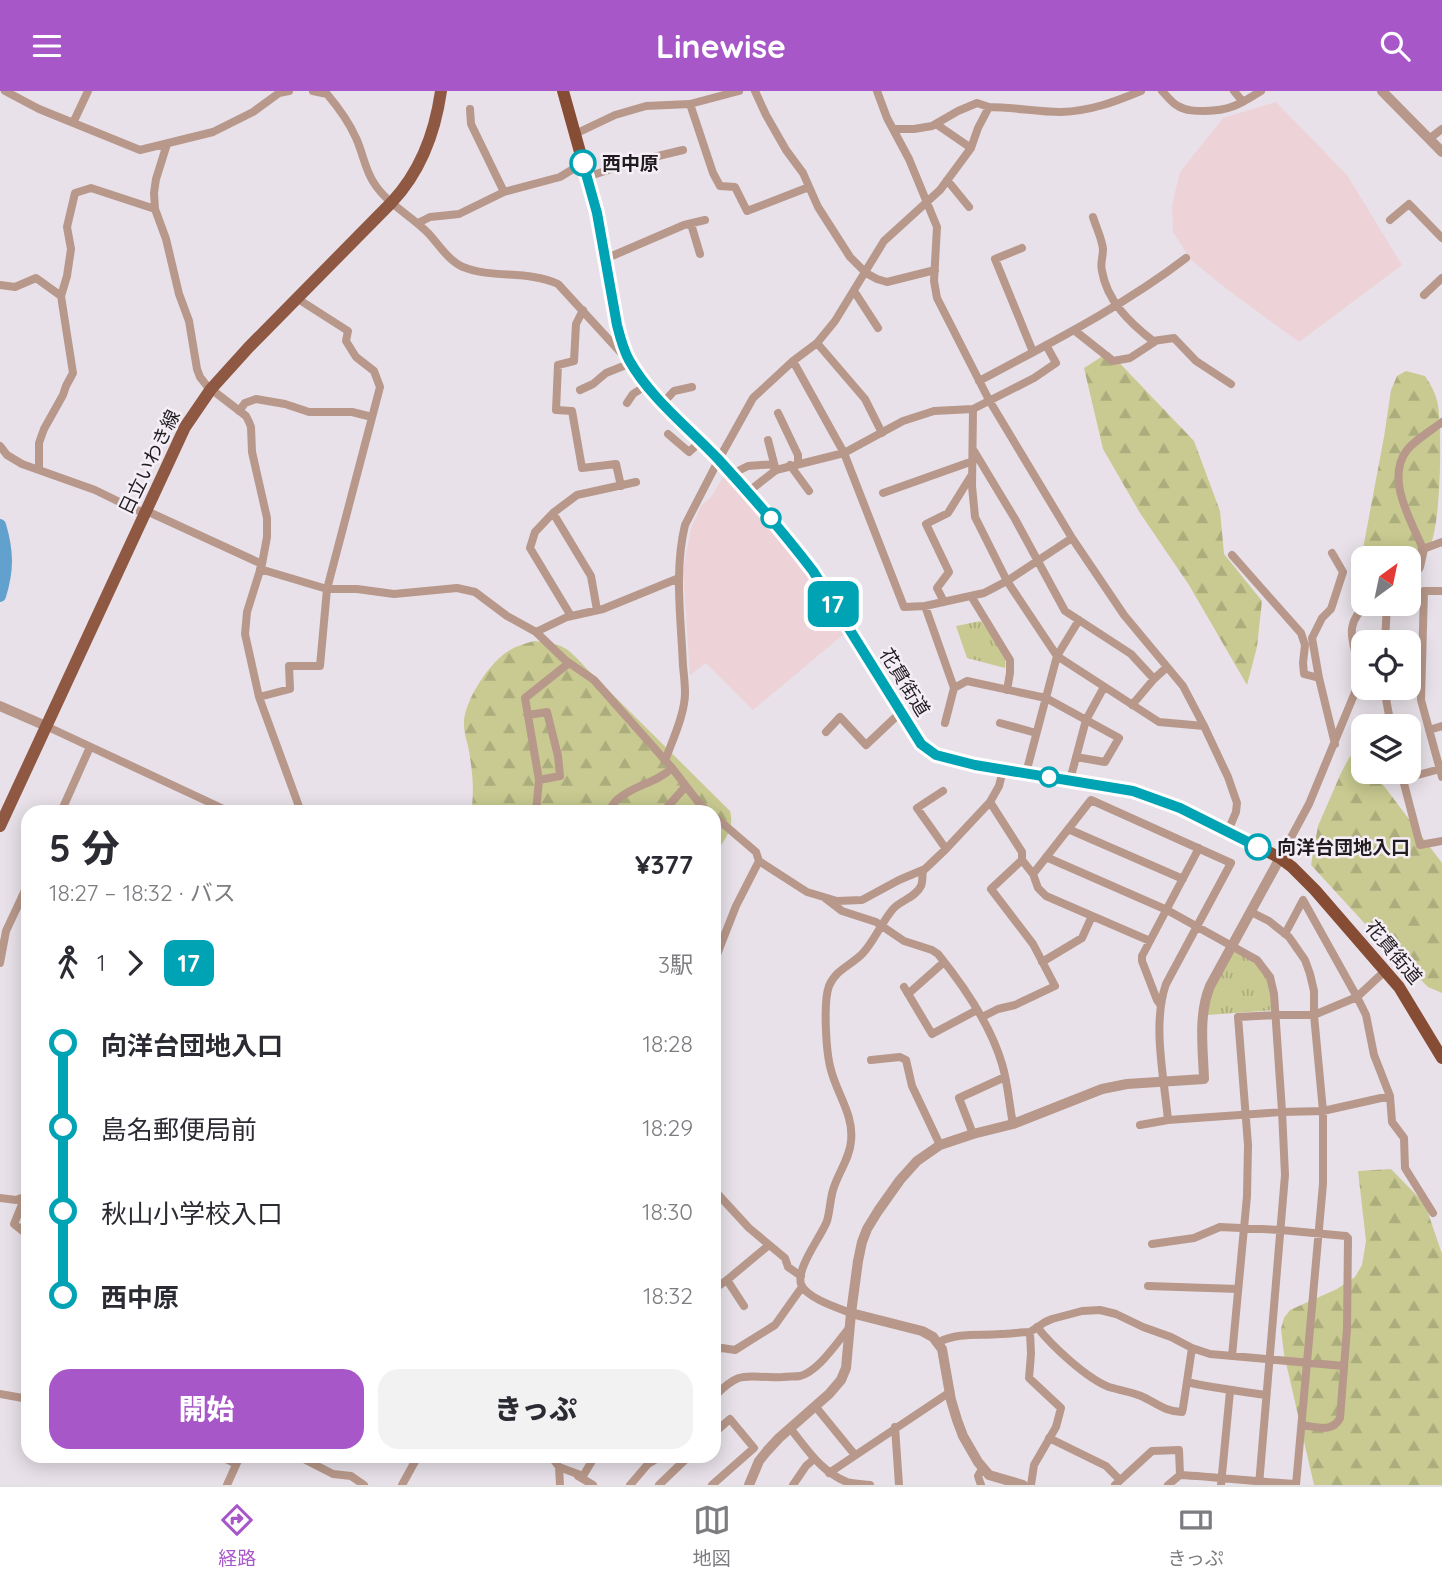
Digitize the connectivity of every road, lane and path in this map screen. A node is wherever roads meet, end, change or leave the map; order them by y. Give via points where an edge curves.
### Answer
1 (5, 91) edge
2 (88, 91) edge
3 (289, 91) edge
4 (313, 91) edge
5 (441, 91) edge
6 (563, 91) edge
7 (740, 91) edge
8 (755, 91) edge
9 (877, 91) edge
10 (1141, 91) edge
11 (1162, 91) edge
12 (1234, 91) edge
13 (1261, 91) edge
14 (1382, 91) edge
15 (279, 92) edge
16 (1243, 102) junction
17 (690, 104) junction
18 (989, 107) junction
19 (470, 109) dead end
20 (73, 123) junction
21 (936, 124) junction
22 (893, 129) junction
23 (1442, 129) edge
24 (575, 134) junction
25 (1429, 139) junction
26 (167, 144) junction
27 (971, 148) junction
28 (683, 150) dead end
29 (1442, 152) edge
30 (583, 163) junction
31 (587, 177) junction
32 (947, 180) junction
33 (809, 187) junction
34 (504, 192) junction
35 (392, 202) junction
36 (927, 203) junction
37 (969, 207) dead end
38 (155, 209) junction
39 (1093, 217) dead end
40 (705, 220) dead end
41 (1390, 220) dead end
42 (418, 223) junction
43 (691, 223) junction
44 (1442, 238) edge
45 (1022, 247) dead end
46 (700, 254) dead end
47 (1186, 258) dead end
48 (605, 259) junction
49 (935, 270) junction
50 (866, 273) junction
51 (1442, 278) edge
52 (0, 285) edge
53 (854, 291) junction
54 (1424, 295) dead end
55 (61, 296) junction
56 (298, 299) junction
57 (1116, 306) junction
58 (583, 310) junction
59 (878, 328) dead end
60 (1074, 330) junction
61 (1158, 340) junction
62 (817, 343) junction
63 (1046, 345) junction
64 (1033, 352) junction
65 (630, 361) junction
66 (793, 361) junction
67 (979, 381) junction
68 (647, 384) junction
69 (1231, 384) dead end
70 (692, 387) dead end
71 (211, 389) junction
72 (580, 390) dead end
73 (989, 400) junction
74 (627, 403) dead end
75 (663, 403) junction
76 (973, 409) junction
77 (239, 411) junction
78 (778, 413) dead end
79 (372, 417) junction
80 (1442, 422) edge
81 (882, 433) junction
82 (668, 434) dead end
83 (768, 440) dead end
84 (701, 441) junction
85 (0, 446) edge
86 (974, 451) junction
87 (844, 453) junction
88 (719, 459) junction
89 (974, 461) junction
90 (794, 464) junction
91 (775, 467) junction
92 (39, 470) junction
93 (732, 474) junction
94 (973, 474) junction
95 (636, 482) dead end
96 (621, 486) junction
97 (809, 491) dead end
98 (748, 492) junction
99 (883, 493) dead end
100 (145, 512) junction
101 (553, 513) junction
102 (1072, 538) junction
103 (1442, 542) edge
104 (1423, 549) junction
105 (1332, 553) dead end
106 (1232, 555) dead end
107 (1421, 558) edge
108 (1037, 561) junction
109 (261, 567) junction
110 (679, 578) junction
111 (1007, 581) junction
112 (327, 589) junction
113 (1442, 591) edge
114 (971, 596) junction
115 (944, 602) junction
116 (925, 606) junction
117 (597, 610) junction
118 (571, 616) junction
119 (1356, 616) edge
120 (1079, 620) junction
121 (536, 632) junction
122 (1057, 656) junction
123 (569, 663) junction
124 (1167, 667) junction
125 (1422, 667) joint
126 (1319, 678) junction
127 (1154, 679) junction
128 (1104, 687) junction
129 (954, 688) junction
130 (1007, 690) junction
131 (259, 697) junction
132 (1046, 698) junction
133 (1132, 705) junction
134 (0, 706) edge
135 (901, 712) junction
136 (528, 715) junction
137 (1086, 720) junction
138 (945, 723) dead end
139 (1000, 723) dead end
140 (46, 726) junction
141 (1204, 726) junction
142 (1442, 726) edge
143 (1429, 730) junction
144 (826, 733) dead end
145 (1036, 733) junction
146 (1335, 744) junction
147 (90, 747) junction
148 (1076, 757) junction
149 (665, 761) junction
150 (672, 768) junction
151 (1003, 770) junction
152 (1026, 773) junction
153 (1441, 773) edge
154 (1421, 775) edge
155 (538, 780) junction
156 (1070, 780) junction
157 (1404, 784) edge
158 (685, 787) junction
159 (943, 791) dead end
160 (990, 802) junction
161 (64, 805) edge
162 (215, 805) edge
163 (298, 805) edge
164 (536, 805) edge
165 (613, 805) edge
166 (669, 805) edge
167 (702, 805) edge
168 (721, 823) edge
169 (0, 826) edge
170 (1068, 829) junction
171 (1228, 831) junction
172 (1442, 841) edge
173 (1199, 848) junction
174 (946, 849) junction
175 (1046, 857) junction
176 (1280, 859) junction
177 (759, 860) junction
178 (1023, 860) junction
179 (923, 870) junction
180 (1033, 874) junction
181 (1183, 879) junction
182 (825, 898) junction
183 (21, 903) edge
184 (1167, 909) junction
185 (1251, 912) junction
186 (1092, 916) junction
187 (882, 925) junction
188 (1197, 926) junction
189 (1285, 934) junction
190 (1150, 941) junction
191 (721, 944) edge
192 (1233, 946) junction
193 (944, 962) junction
194 (1042, 962) junction
195 (0, 963) edge
196 (1386, 970) junction
197 (1357, 997) junction
198 (1160, 1004) junction
199 (979, 1013) junction
200 (1276, 1015) junction
201 (1314, 1015) junction
202 (1442, 1058) edge
203 (871, 1060) dead end
204 (1005, 1077) junction
205 (1164, 1082) junction
206 (1390, 1096) junction
207 (1323, 1111) junction
208 (1282, 1112) junction
209 (1245, 1114) junction
210 (1168, 1119) junction
211 (1013, 1124) junction
212 (1140, 1125) dead end
213 (973, 1134) junction
214 (940, 1145) junction
215 (0, 1198) edge
216 (21, 1198) edge
217 (721, 1198) edge
218 (21, 1209) edge
219 (1433, 1213) dead end
220 (1245, 1227) junction
221 (21, 1230) edge
222 (1281, 1230) junction
223 (1319, 1233) junction
224 (1152, 1244) dead end
225 (769, 1245) junction
226 (801, 1276) junction
227 (727, 1280) junction
228 (721, 1284) edge
229 (1148, 1286) dead end
230 (802, 1287) junction
231 (1238, 1289) junction
232 (744, 1306) dead end
233 (851, 1313) junction
234 (850, 1327) junction
235 (1033, 1330) junction
236 (939, 1342) junction
237 (721, 1348) edge
238 (1192, 1348) junction
239 (1232, 1356) junction
240 (1269, 1359) junction
241 (1307, 1362) junction
242 (1344, 1366) junction
243 (1187, 1382) junction
244 (721, 1389) edge
245 (1230, 1391) junction
246 (950, 1392) junction
247 (0, 1394) edge
248 (1266, 1395) junction
249 (21, 1398) edge
250 (815, 1406) junction
251 (1302, 1425) junction
252 (721, 1427) edge
253 (895, 1427) junction
254 (790, 1428) junction
255 (1049, 1438) junction
256 (855, 1455) junction
257 (814, 1459) junction
258 (237, 1463) edge
259 (312, 1463) edge
260 (414, 1463) edge
261 (556, 1463) edge
262 (591, 1463) edge
263 (650, 1463) edge
264 (681, 1463) edge
265 (559, 1467) junction
266 (982, 1469) junction
267 (829, 1472) junction
268 (1180, 1475) junction
269 (578, 1476) junction
270 (1222, 1481) edge
271 (1118, 1483) edge
272 (848, 1484) edge
273 (1260, 1484) edge
274 (1296, 1484) edge
275 (227, 1485) edge
276 (364, 1485) edge
277 (402, 1485) edge
278 (560, 1485) edge
279 (593, 1485) edge
280 (630, 1485) edge
281 (659, 1485) edge
282 (712, 1485) edge
283 (749, 1485) edge
284 (793, 1485) edge
285 (870, 1485) edge
286 (900, 1485) edge
287 (981, 1485) edge
288 (1023, 1485) edge
289 (1031, 1485) edge
290 (1168, 1485) edge

1 - 20 street
2 - 20 street
3 - 15 street
4 - 35 street via 327,94 339,108 375,186
5 - 35 main road, 日立いわき線 via 425,152
6 - 24 highway, 花貫街道
7 - 17 street
8 - 33 street
9 - 22 street
10 - 18 street via 1076,111
11 - 16 street via 1190,110 1225,110
12 - 16 street
13 - 16 street
14 - 25 street
15 - 26 street via 253,112 213,132
17 - 24 street via 646,106
17 - 33 street via 713,173 720,186 735,187 747,211
18 - 21 street via 977,103
18 - 27 street
19 - 34 street via 471,124
20 - 26 street via 140,150
21 - 22 street
21 - 27 street
22 - 36 street
23 - 25 street
24 - 30 highway, 花貫街道
25 - 29 street
26 - 38 street via 156,179
27 - 32 street
28 - 31 street
30 - 31 highway, 花貫街道
30 - 34 street via 559,177
31 - 48 highway, 花貫街道
32 - 36 street
32 - 37 street
33 - 50 street via 850,257
34 - 42 street via 459,214
35 - 42 street
35 - 56 main road, 日立いわき線
36 - 49 street via 937,227
36 - 50 street via 884,241
38 - 55 street via 90,188 75,193 67,227 71,249
38 - 71 street via 189,321 197,369
39 - 57 street via 1103,248 1105,285
40 - 43 street
41 - 44 street via 1409,204
42 - 58 street via 457,264 550,281
43 - 46 street
43 - 48 street
45 - 64 street via 995,260
47 - 57 street
48 - 65 highway, 花貫街道 via 617,325
49 - 50 street via 887,282
49 - 67 street via 937,298
50 - 53 street
51 - 54 street
52 - 55 street via 15,287 36,278
53 - 59 street
53 - 62 street
55 - 92 street via 73,373 44,429
56 - 71 main road, 日立いわき線
56 - 79 street via 348,331 346,341 356,357 374,371 380,387
57 - 60 street
57 - 61 street via 1136,328
58 - 65 street
58 - 96 street via 576,324 574,361 558,365 556,410 572,411 582,468 616,464
60 - 61 street via 1113,361 1130,358
60 - 63 street
61 - 69 street via 1174,338 1196,361
62 - 66 street
62 - 81 street via 864,399
63 - 64 street
63 - 73 street via 1056,363
64 - 67 street
65 - 68 highway, 花貫街道
65 - 72 street
66 - 87 street
66 - 88 street via 753,398
67 - 73 street
68 - 74 street
68 - 75 highway, 花貫街道
70 - 75 street via 674,391
71 - 77 street
71 - 100 main road, 日立いわき線 via 185,427
73 - 76 street
73 - 102 street
75 - 84 highway, 花貫街道
76 - 81 street via 934,411
76 - 86 street
77 - 79 street via 256,399 309,412
77 - 109 street via 251,427 267,518
78 - 90 street via 798,455
79 - 112 street
80 - 104 street via 1409,447 1398,471 1401,495
81 - 87 street
82 - 84 street via 688,452
83 - 91 street
84 - 88 highway, 花貫街道
85 - 92 street via 7,455
86 - 89 street
86 - 108 street
87 - 90 street
87 - 116 street via 904,607
88 - 93 highway, 花貫街道
88 - 110 street via 685,525
89 - 94 street
89 - 99 street
90 - 91 street
90 - 97 street
91 - 93 street via 748,466
91 - 98 street
92 - 100 street
93 - 98 highway, 花貫街道
94 - 111 street via 975,517
94 - 115 street via 948,513 926,524 949,572 937,589
95 - 96 street
96 - 101 street via 578,495
98 - 135 highway, 花貫街道 via 813,571
100 - 109 street
100 - 140 main road, 日立いわき線
101 - 117 street via 591,576
101 - 118 street via 535,532 530,548
102 - 108 street
102 - 124 street via 1124,615
103 - 104 street
104 - 107 street
105 - 126 street via 1343,572 1331,609 1312,638
106 - 126 street via 1301,632 1304,674
108 - 111 street
108 - 120 street via 1065,611
109 - 112 street
109 - 131 street via 245,624
110 - 117 street
110 - 149 street via 685,695
111 - 114 street
111 - 122 street
112 - 121 street via 394,594 471,590
112 - 131 street via 320,666 289,666 290,689
113 - 125 street via 1424,591
114 - 115 street
114 - 130 street via 1010,660
115 - 116 street
116 - 129 street
117 - 118 street
118 - 121 street
119 - 146 street via 1352,642 1360,679
120 - 122 street
120 - 127 street via 1130,654
121 - 123 street
122 - 128 street
122 - 132 street
123 - 136 street via 526,698
123 - 149 street via 594,680
124 - 127 street
124 - 141 street
125 - 143 street via 1421,700
126 - 146 street
127 - 133 street
128 - 133 street
128 - 137 street
129 - 130 street via 967,681
129 - 138 street
130 - 132 street
131 - 163 street
132 - 137 street
132 - 145 street
133 - 141 street via 1159,722
134 - 140 street
135 - 144 street via 866,745 840,717
135 - 151 highway, 花貫街道 via 928,751
136 - 155 street
136 - 155 street via 547,712 558,756 560,776
137 - 148 street
137 - 148 street via 1119,738 1105,762
139 - 145 street
140 - 147 street
140 - 169 main road, 日立いわき線
141 - 171 street via 1237,803
142 - 143 street
143 - 153 street
145 - 152 street
146 - 176 street
147 - 161 street
147 - 162 street
148 - 156 street
149 - 150 street
150 - 158 street
150 - 165 street
151 - 152 highway, 花貫街道
151 - 160 street
152 - 156 highway, 花貫街道
153 - 154 street
155 - 164 street
156 - 171 highway, 花貫街道 via 1133,791
157 - 172 street via 1420,845
158 - 166 street
158 - 167 street
159 - 174 street via 917,808
160 - 174 street
160 - 178 street
168 - 177 street via 756,852
170 - 173 street via 1091,800
170 - 175 street
170 - 181 street
171 - 176 highway, 花貫街道
173 - 181 street
173 - 188 street via 1231,863
174 - 179 street
175 - 180 street
175 - 184 street
176 - 185 street
176 - 196 highway, 花貫街道 via 1315,890
177 - 182 street via 796,886
177 - 191 street
178 - 180 street
178 - 194 street via 991,889
179 - 182 street via 862,900
179 - 187 street via 921,885 912,897 894,907
180 - 186 street via 1044,895
181 - 184 street
182 - 187 street via 842,911
183 - 195 street via 6,931
184 - 188 street
184 - 190 street
185 - 189 street
185 - 192 street
186 - 190 street
186 - 194 street via 1082,939
187 - 193 street via 904,941 935,951
187 - 226 street via 864,952 841,970 829,987 830,1069 851,1127 851,1145 827,1221
188 - 192 street
188 - 198 street
189 - 197 street via 1303,900
189 - 201 street via 1310,974
190 - 198 street via 1142,961
192 - 200 street via 1257,960 1270,977
192 - 205 street via 1206,996 1204,1079
193 - 199 street
193 - 199 street via 906,990 932,1034
194 - 199 street via 1055,986 1015,1005
196 - 197 street
196 - 202 highway, 花貫街道
197 - 201 street
197 - 206 street
198 - 205 street
199 - 204 street
200 - 201 street
200 - 208 street
200 - 209 street via 1238,1017
201 - 207 street
203 - 214 street via 906,1060 912,1086
204 - 211 street
204 - 213 street via 959,1098
205 - 210 street
205 - 211 street via 1102,1089
206 - 207 street
206 - 219 street via 1392,1122 1404,1137 1405,1168
207 - 208 street
207 - 223 street
208 - 209 street
208 - 222 street via 1285,1175
209 - 210 street
209 - 220 street
210 - 212 street
211 - 213 street
213 - 214 street
214 - 233 street via 908,1169 871,1223 862,1242
215 - 216 street
217 - 225 street
218 - 221 street via 14,1224
220 - 222 street
220 - 224 street via 1220,1227 1194,1238
220 - 231 street
222 - 223 street
222 - 240 street
223 - 241 street
223 - 242 street via 1348,1238
225 - 226 street
225 - 227 street
226 - 230 street
227 - 228 street
227 - 232 street
229 - 231 street
230 - 233 street
230 - 237 street via 775,1325 735,1350
231 - 239 street
233 - 234 street
233 - 236 street via 922,1331
234 - 244 street via 815,1368 800,1376 737,1377
234 - 250 street via 843,1375
235 - 236 street via 960,1335
235 - 238 street via 1052,1319 1100,1310
235 - 243 street via 1096,1379 1165,1410 1182,1412
235 - 255 street via 1029,1378 1061,1408
236 - 246 street
238 - 239 street
238 - 243 street
239 - 240 street
240 - 241 street
240 - 248 street
241 - 242 street
241 - 251 street
242 - 251 street via 1337,1424 1328,1428
243 - 245 street
245 - 248 street
245 - 270 street
246 - 253 street
246 - 266 street via 963,1436
247 - 249 street
248 - 273 street
250 - 254 street
250 - 256 street
251 - 274 street
252 - 282 street via 730,1419 754,1448
253 - 256 street
253 - 286 street
254 - 257 street
254 - 283 street via 763,1456
255 - 271 street via 1106,1466
255 - 289 street via 1034,1465
256 - 267 street
257 - 267 street
257 - 284 street
258 - 275 street
259 - 276 street
260 - 277 street
261 - 265 street
262 - 269 street via 583,1476
263 - 280 street
264 - 281 street
265 - 269 street
265 - 278 street
266 - 287 street via 978,1476
266 - 288 street
267 - 272 street
268 - 270 street
268 - 271 street via 1179,1450 1162,1449 1152,1451
268 - 290 street
269 - 279 street
270 - 273 street
272 - 285 street
273 - 274 street

